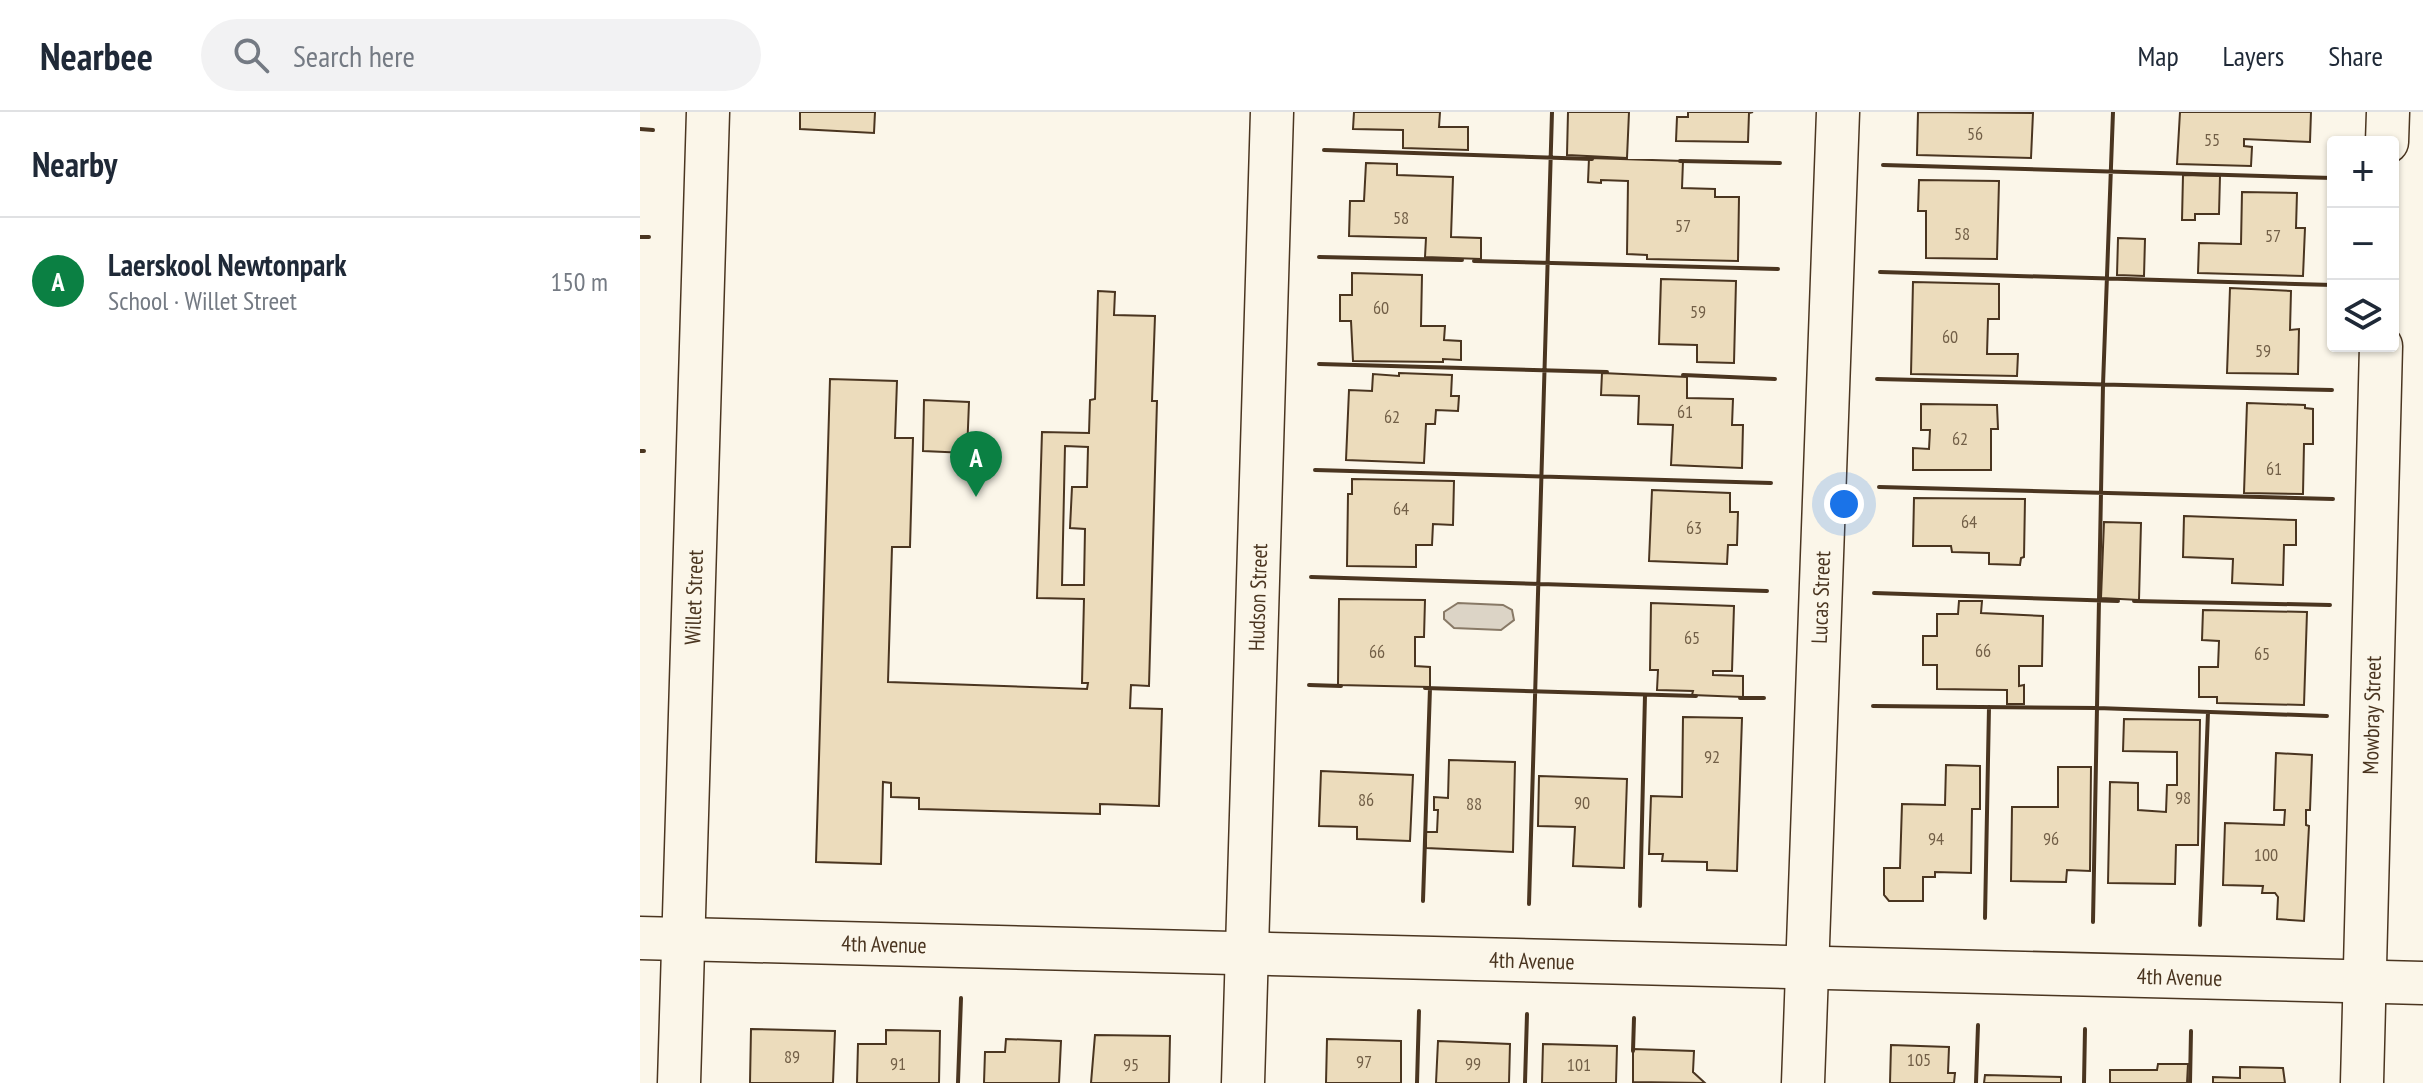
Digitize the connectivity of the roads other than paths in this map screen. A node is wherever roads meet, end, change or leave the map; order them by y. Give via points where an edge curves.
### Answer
1 (708, 112) edge
2 (1272, 112) edge
3 (1838, 112) edge
4 (2388, 112) edge
5 (2387, 136) edge
6 (2381, 352) edge
7 (640, 938) edge
8 (683, 940) junction
9 (1247, 954) junction
10 (1807, 966) junction
11 (2366, 982) junction
12 (2423, 983) edge
13 (679, 1083) edge
14 (1243, 1083) edge
15 (1803, 1083) edge
16 (2362, 1083) edge

1 - 8 street, Willet Street
2 - 9 street, Hudson Street
3 - 10 street, Lucas Street
4 - 5 street
6 - 11 street, Mowbray Street
7 - 8 street, 4th Avenue
8 - 9 street, 4th Avenue
8 - 13 street, Willet Street
9 - 10 street, 4th Avenue
9 - 14 street, Hudson Street
10 - 11 street, 4th Avenue
10 - 15 street, Lucas Street
11 - 12 street, 4th Avenue
11 - 16 street, Mowbray Street

